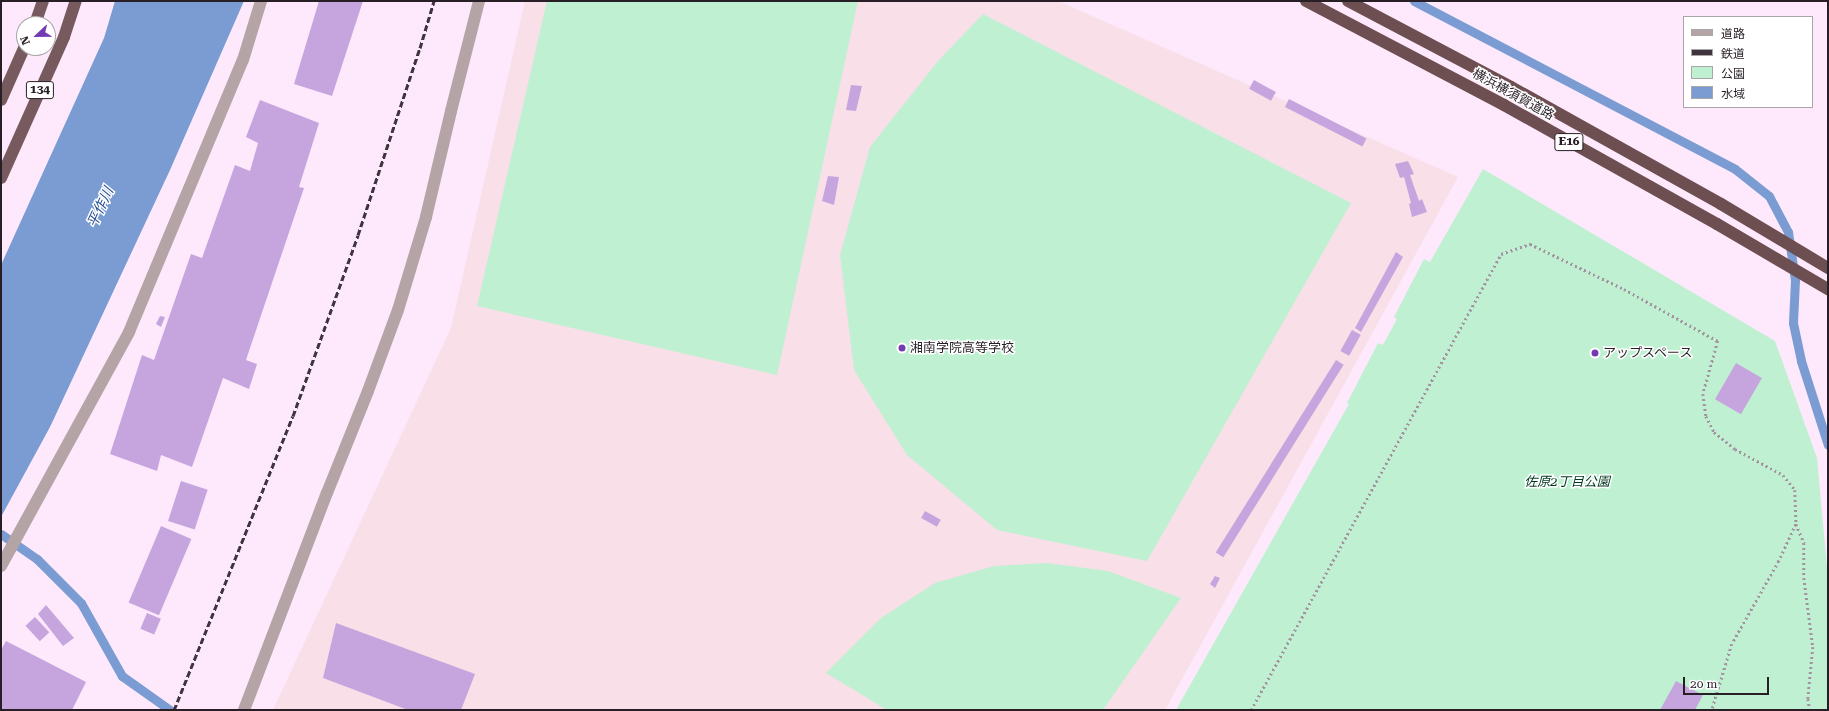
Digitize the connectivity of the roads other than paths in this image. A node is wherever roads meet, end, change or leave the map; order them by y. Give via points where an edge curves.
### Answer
1 (42, 1) edge
2 (76, 1) edge
3 (261, 1) edge
4 (479, 1) edge
5 (1306, 1) edge
6 (1348, 1) edge
7 (37, 16) edge
8 (20, 56) edge
9 (1, 100) edge
10 (1, 178) edge
11 (1828, 268) edge
12 (1828, 289) edge
13 (1, 566) edge
14 (244, 710) edge

1 - 7 highway
2 - 10 highway, 134 via 64,37
3 - 13 street via 243,60 129,332
4 - 14 street via 426,217 398,310
5 - 12 highway, 横浜横須賀道路 / E16 via 1511,109
6 - 11 highway, 横浜横須賀道路 / E16 via 1511,87 1721,204
8 - 9 highway, 134

